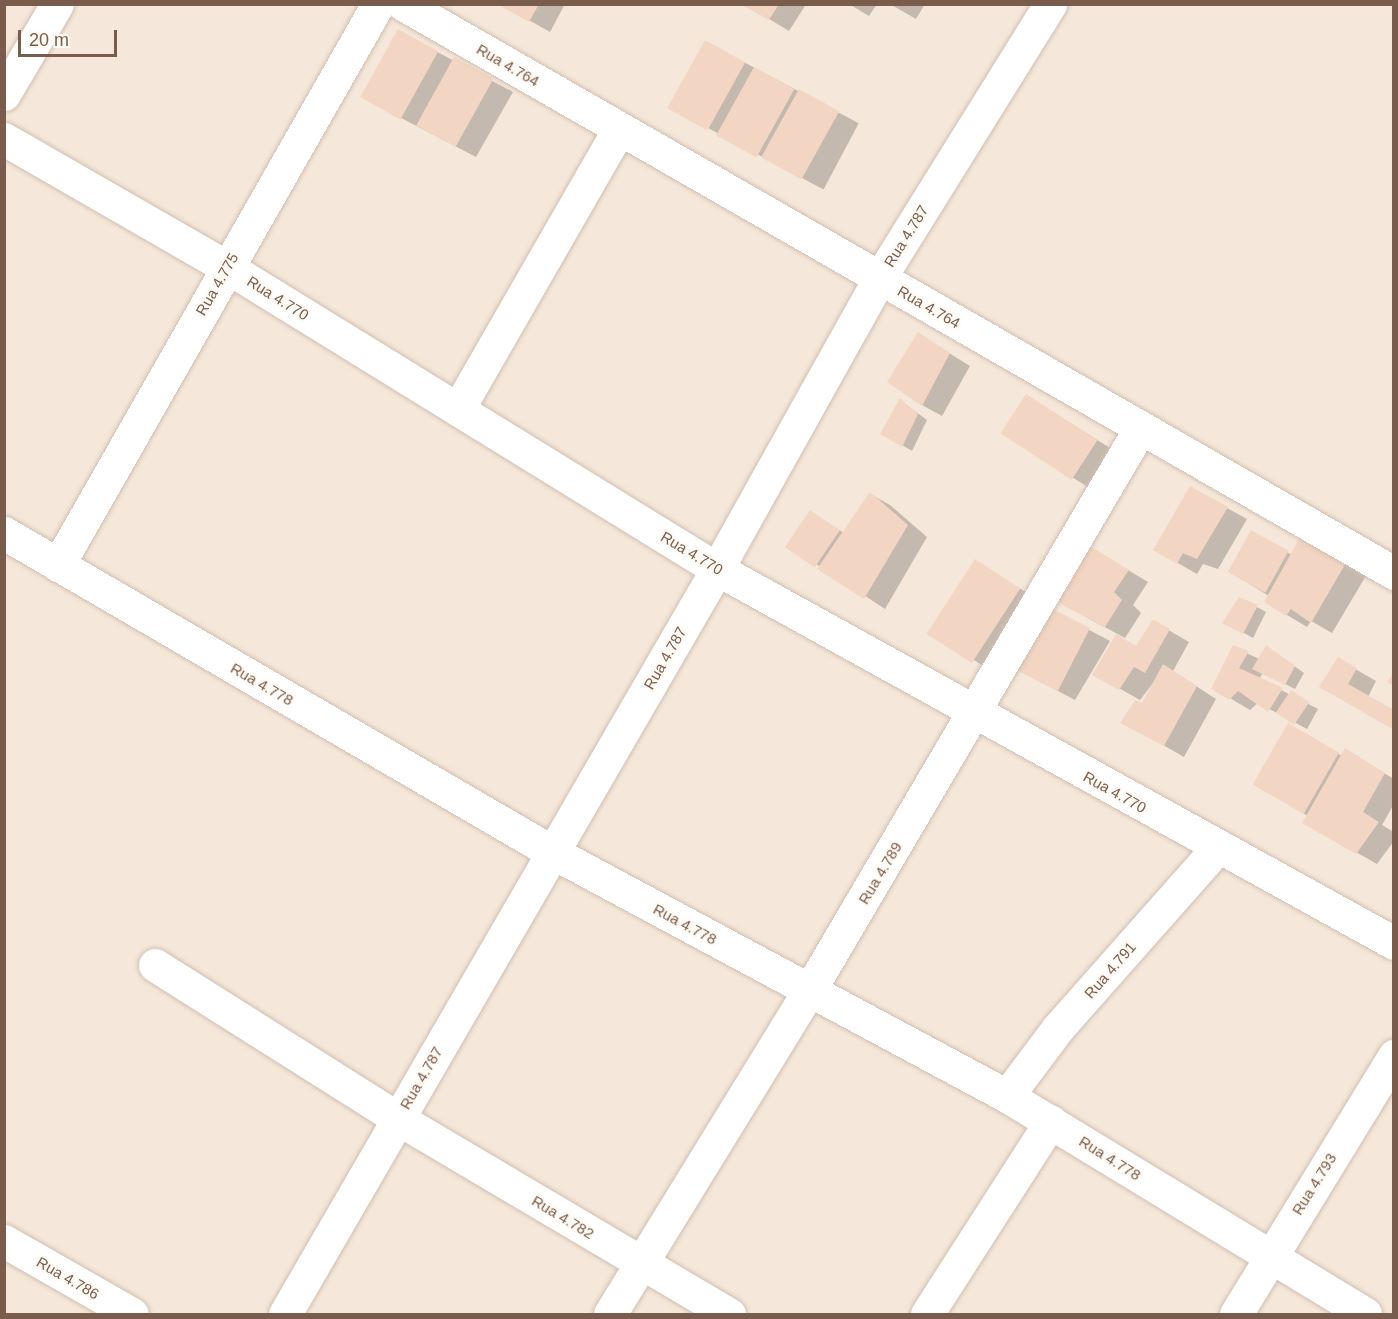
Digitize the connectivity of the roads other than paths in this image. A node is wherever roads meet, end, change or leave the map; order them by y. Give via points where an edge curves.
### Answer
1 (57, 4) edge
2 (378, 4) edge
3 (403, 4) edge
4 (1040, 8) edge
5 (4, 94) edge
6 (619, 129) junction
7 (4, 139) edge
8 (226, 267) junction
9 (879, 279) junction
10 (458, 410) junction
11 (1141, 427) junction
12 (4, 533) edge
13 (58, 565) junction
14 (717, 569) junction
15 (1394, 573) edge
16 (975, 715) junction
17 (1217, 848) junction
18 (552, 852) junction
19 (1394, 943) edge
20 (155, 965) dead end
21 (809, 991) junction
22 (1394, 1056) edge
23 (1007, 1096) junction
24 (397, 1118) junction
25 (1051, 1121) junction
26 (4, 1241) edge
27 (1268, 1257) junction
28 (641, 1263) junction
29 (132, 1314) edge
30 (285, 1314) edge
31 (610, 1314) edge
32 (729, 1314) edge
33 (927, 1314) edge
34 (1236, 1314) edge
35 (1365, 1314) edge

1 - 5 street
2 - 8 street, Rua 4.775
3 - 6 street, Rua 4.764
4 - 9 street, Rua 4.787
6 - 9 street, Rua 4.764
6 - 10 street
7 - 8 street, Rua 4.770
8 - 10 street, Rua 4.770
8 - 13 street, Rua 4.775
9 - 11 street, Rua 4.764
9 - 14 street, Rua 4.787
10 - 14 street, Rua 4.770
11 - 15 street, Rua 4.764
11 - 16 street, Rua 4.789
12 - 13 street, Rua 4.778
13 - 18 street, Rua 4.778
14 - 16 street, Rua 4.770
14 - 18 street, Rua 4.787
16 - 17 street, Rua 4.770
16 - 21 street, Rua 4.789
17 - 19 street, Rua 4.770
17 - 23 street, Rua 4.791 via 1058,1028
18 - 21 street, Rua 4.778
18 - 24 street, Rua 4.787
20 - 24 street, Rua 4.782
21 - 23 street, Rua 4.778
21 - 28 street, Rua 4.789
22 - 27 street, Rua 4.793
23 - 25 street, Rua 4.778
24 - 28 street, Rua 4.782
24 - 30 street, Rua 4.787
25 - 27 street, Rua 4.778
25 - 33 street
26 - 29 street, Rua 4.786
27 - 34 street, Rua 4.793
27 - 35 street, Rua 4.778
28 - 31 street, Rua 4.789
28 - 32 street, Rua 4.782

